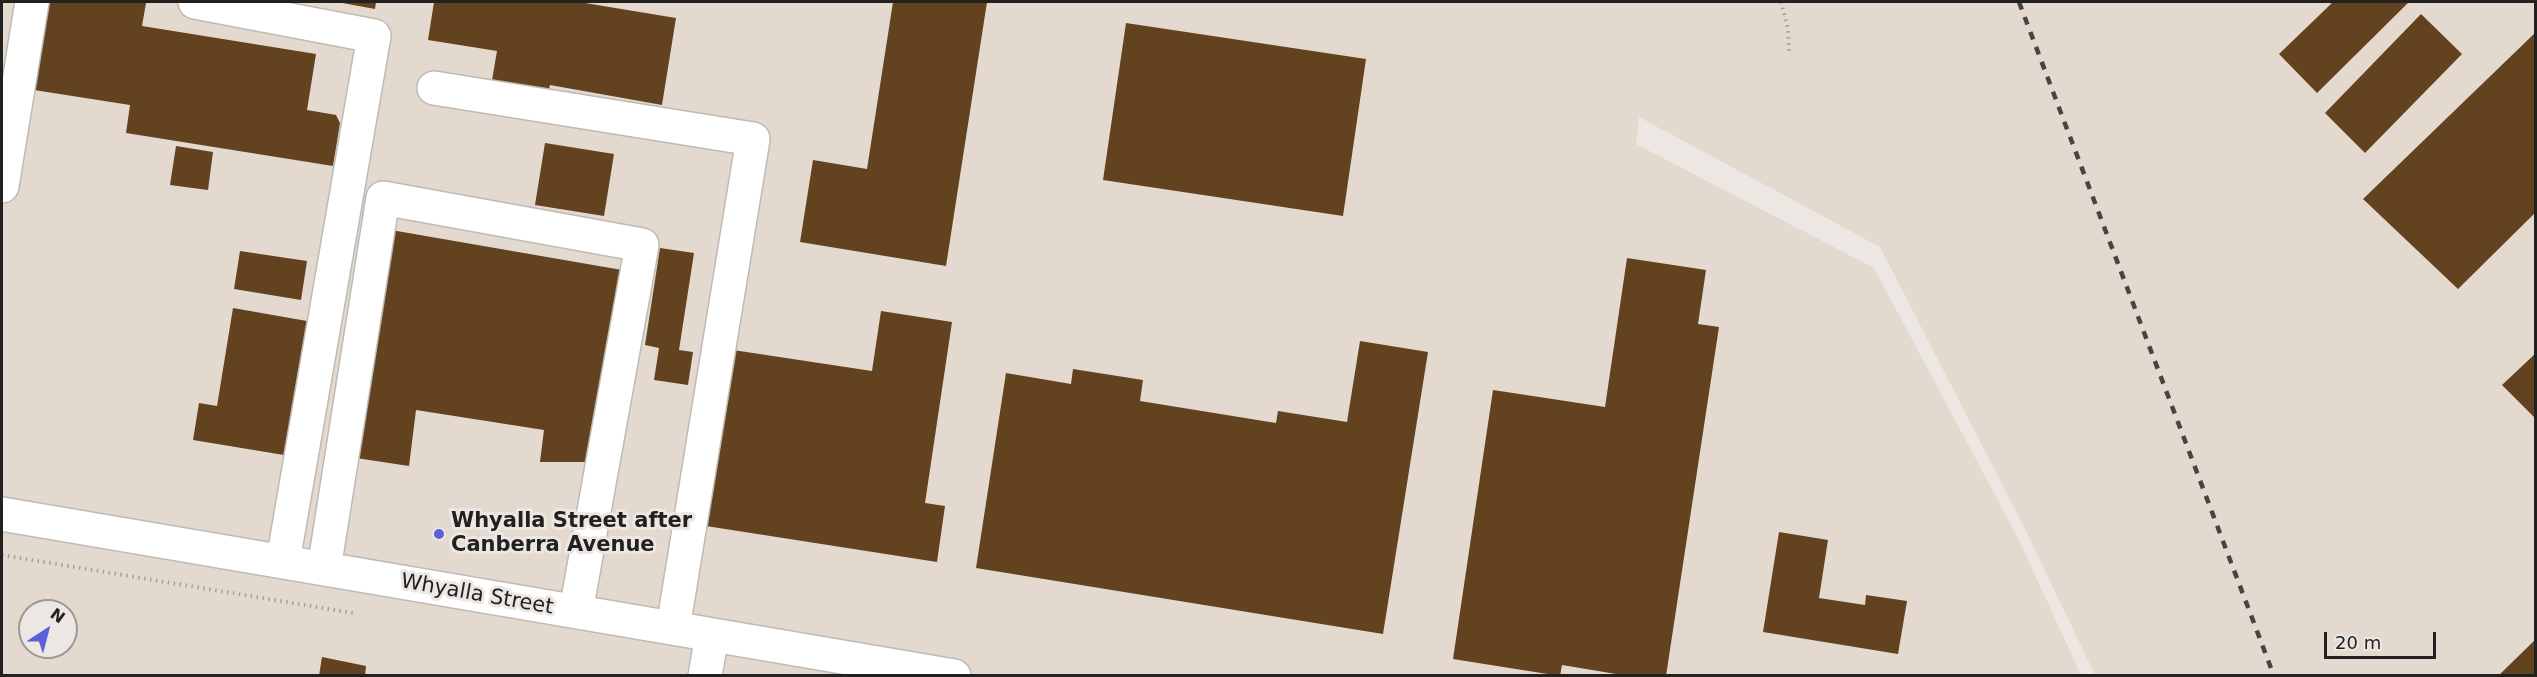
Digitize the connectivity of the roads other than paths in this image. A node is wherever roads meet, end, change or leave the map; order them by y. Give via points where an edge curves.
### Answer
1 (195, 2) edge
2 (20, 21) edge
3 (434, 88) dead end
4 (2, 186) edge
5 (2, 514) edge
6 (283, 561) junction
7 (324, 569) junction
8 (576, 611) junction
9 (673, 628) junction
10 (712, 635) junction
11 (705, 675) edge
12 (954, 675) edge

1 - 6 street via 374,36
2 - 4 street
3 - 9 street via 753,140
5 - 6 street, Whyalla Street
6 - 7 street, Whyalla Street
7 - 8 street, Whyalla Street
7 - 8 street via 383,198 642,244
8 - 9 street, Whyalla Street
9 - 10 street, Whyalla Street
10 - 11 street
10 - 12 street, Whyalla Street

